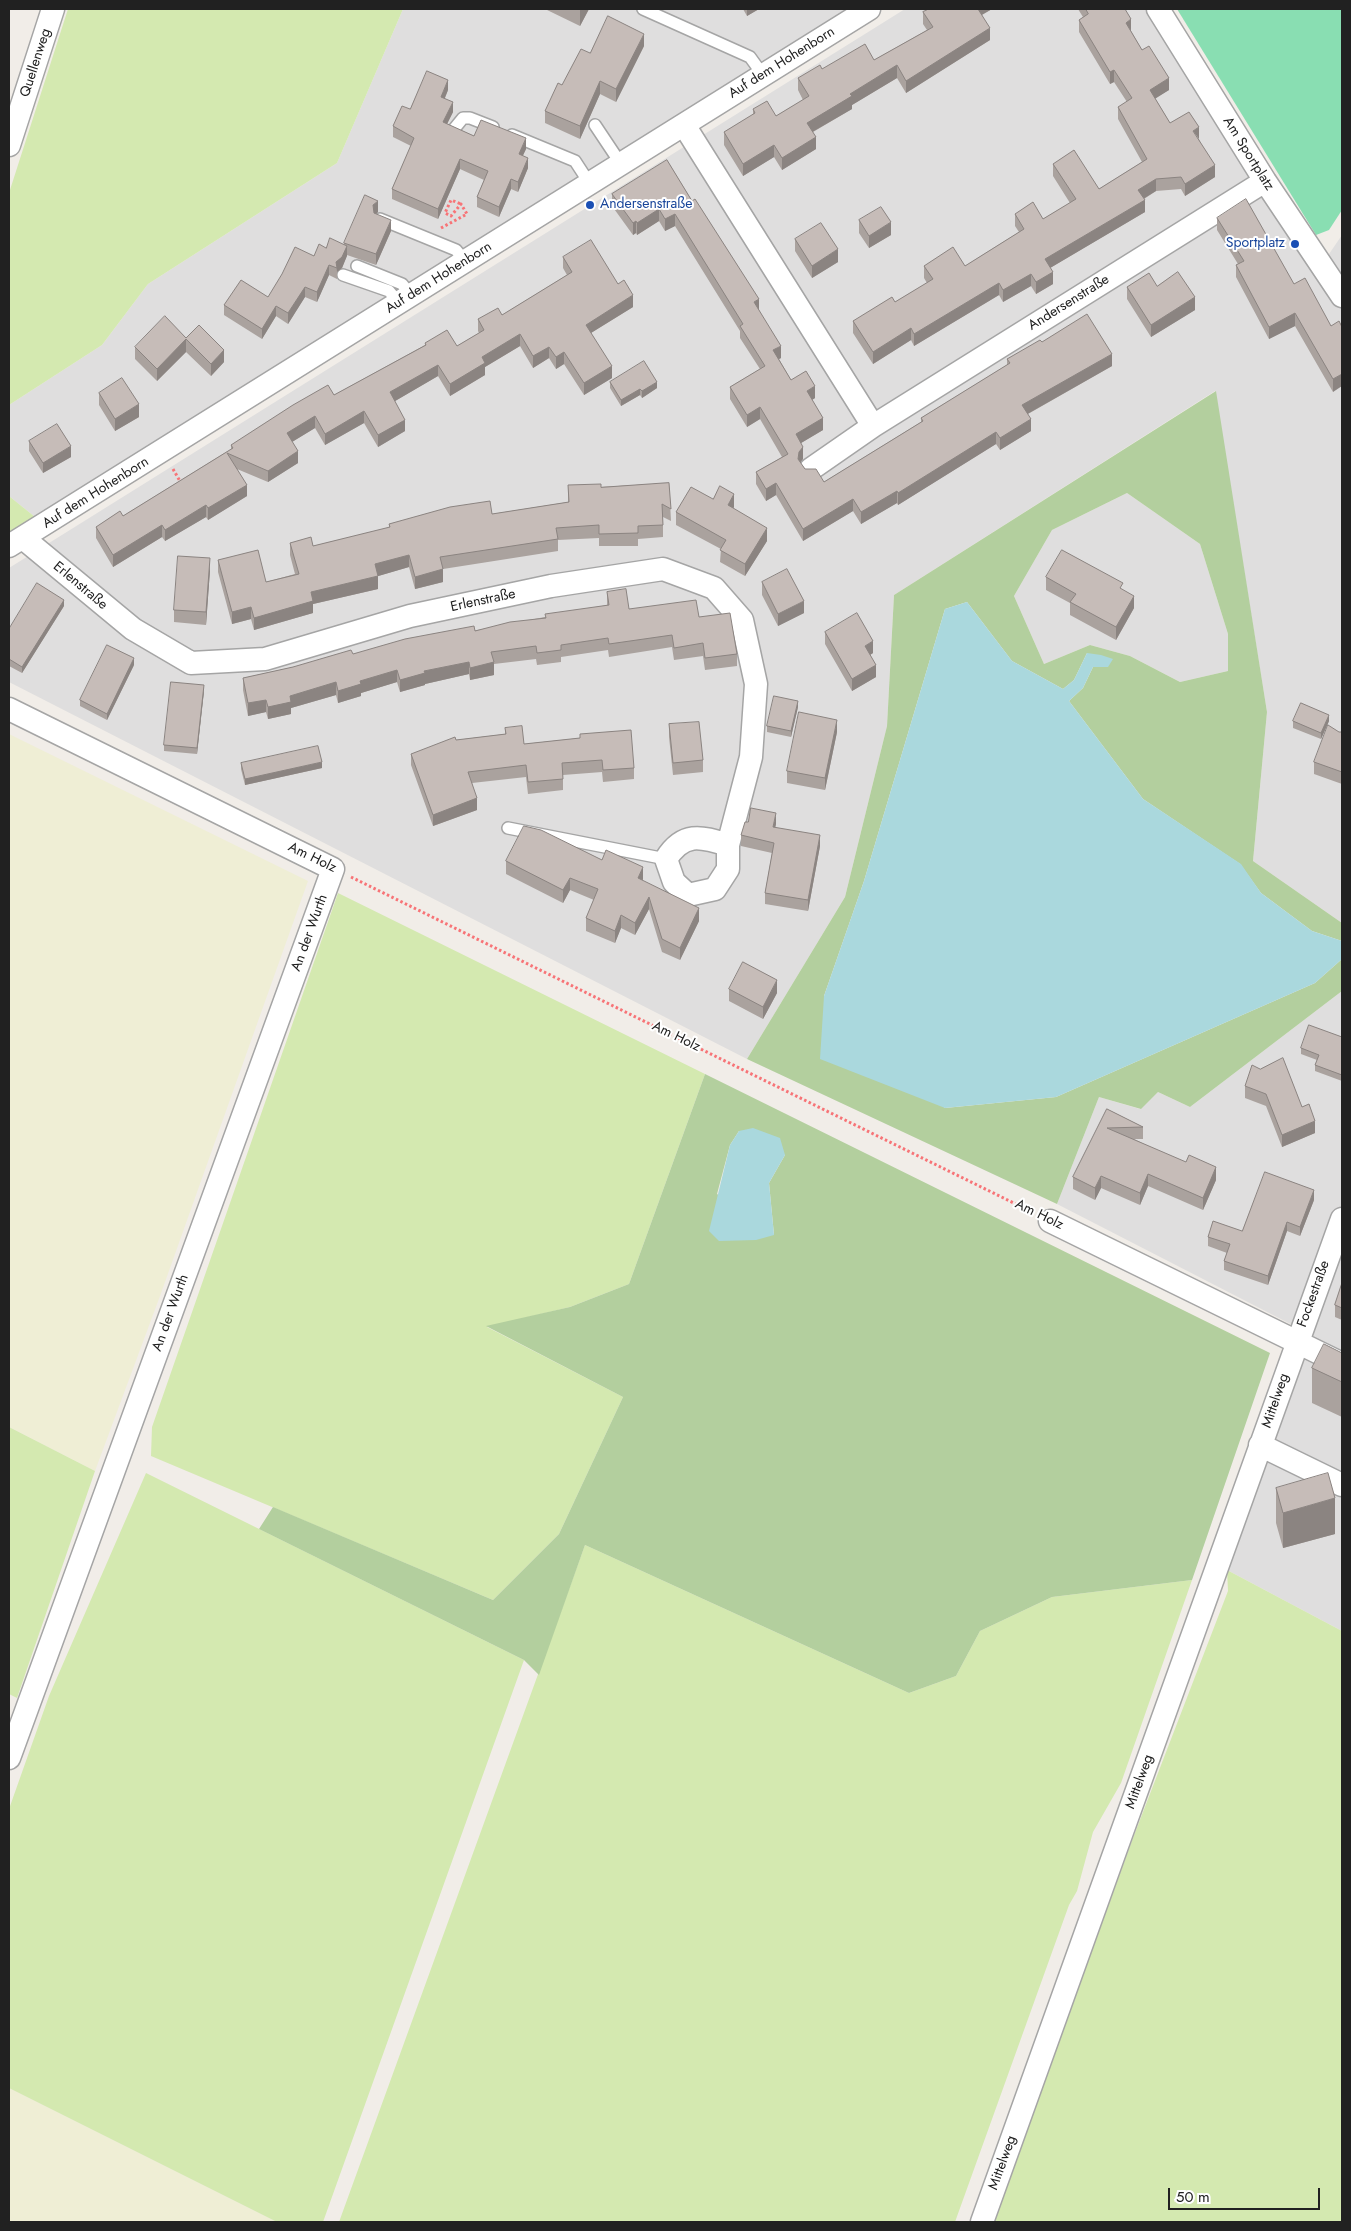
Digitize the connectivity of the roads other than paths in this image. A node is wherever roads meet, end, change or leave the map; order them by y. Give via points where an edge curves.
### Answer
1 (53, 9) edge
2 (643, 9) edge
3 (869, 9) edge
4 (1158, 9) edge
5 (763, 75) junction
6 (595, 125) dead end
7 (684, 125) junction
8 (454, 129) edge
9 (9, 145) edge
10 (622, 164) junction
11 (1265, 181) junction
12 (590, 184) junction
13 (380, 219) edge
14 (465, 261) junction
15 (357, 266) dead end
16 (343, 275) dead end
17 (1342, 296) edge
18 (405, 299) junction
19 (873, 426) junction
20 (812, 469) edge
21 (16, 542) edge
22 (9, 709) edge
23 (508, 828) dead end
24 (728, 845) junction
25 (666, 859) junction
26 (333, 868) joint
27 (1342, 1219) edge
28 (1050, 1221) road end
29 (1296, 1342) junction
30 (1342, 1364) edge
31 (1260, 1445) junction
32 (1342, 1486) edge
33 (9, 1758) edge
34 (982, 2222) edge

1 - 9 street, Quellenweg
2 - 5 lane via 750,57
3 - 5 street, Auf dem Hohenborn
4 - 11 street, Am Sportplatz
5 - 7 street, Auf dem Hohenborn
6 - 10 lane
7 - 10 street, Auf dem Hohenborn
7 - 19 street
8 - 12 lane via 463,118 470,118 575,161
10 - 12 street, Auf dem Hohenborn
11 - 17 street, Am Sportplatz
11 - 19 street, Andersenstraße
12 - 14 street, Auf dem Hohenborn
13 - 14 lane via 456,250
14 - 18 street, Auf dem Hohenborn
15 - 18 lane via 402,284
16 - 18 lane
18 - 21 street, Auf dem Hohenborn
19 - 20 street, Andersenstraße
21 - 24 street, Erlenstraße via 133,629 191,663 265,659 410,616 551,586 663,569 714,588 742,620 756,684 751,757
22 - 26 street, Am Holz
23 - 25 lane
24 - 25 street via 706,837 682,840
24 - 25 street, Erlenstraße via 728,868 715,889 688,895 674,882
26 - 33 street, An der Wurth
27 - 29 street, Fockestraße
28 - 29 street, Am Holz
29 - 30 street, Am Holz
29 - 31 street, Mittelweg
31 - 32 street
31 - 34 street, Mittelweg

